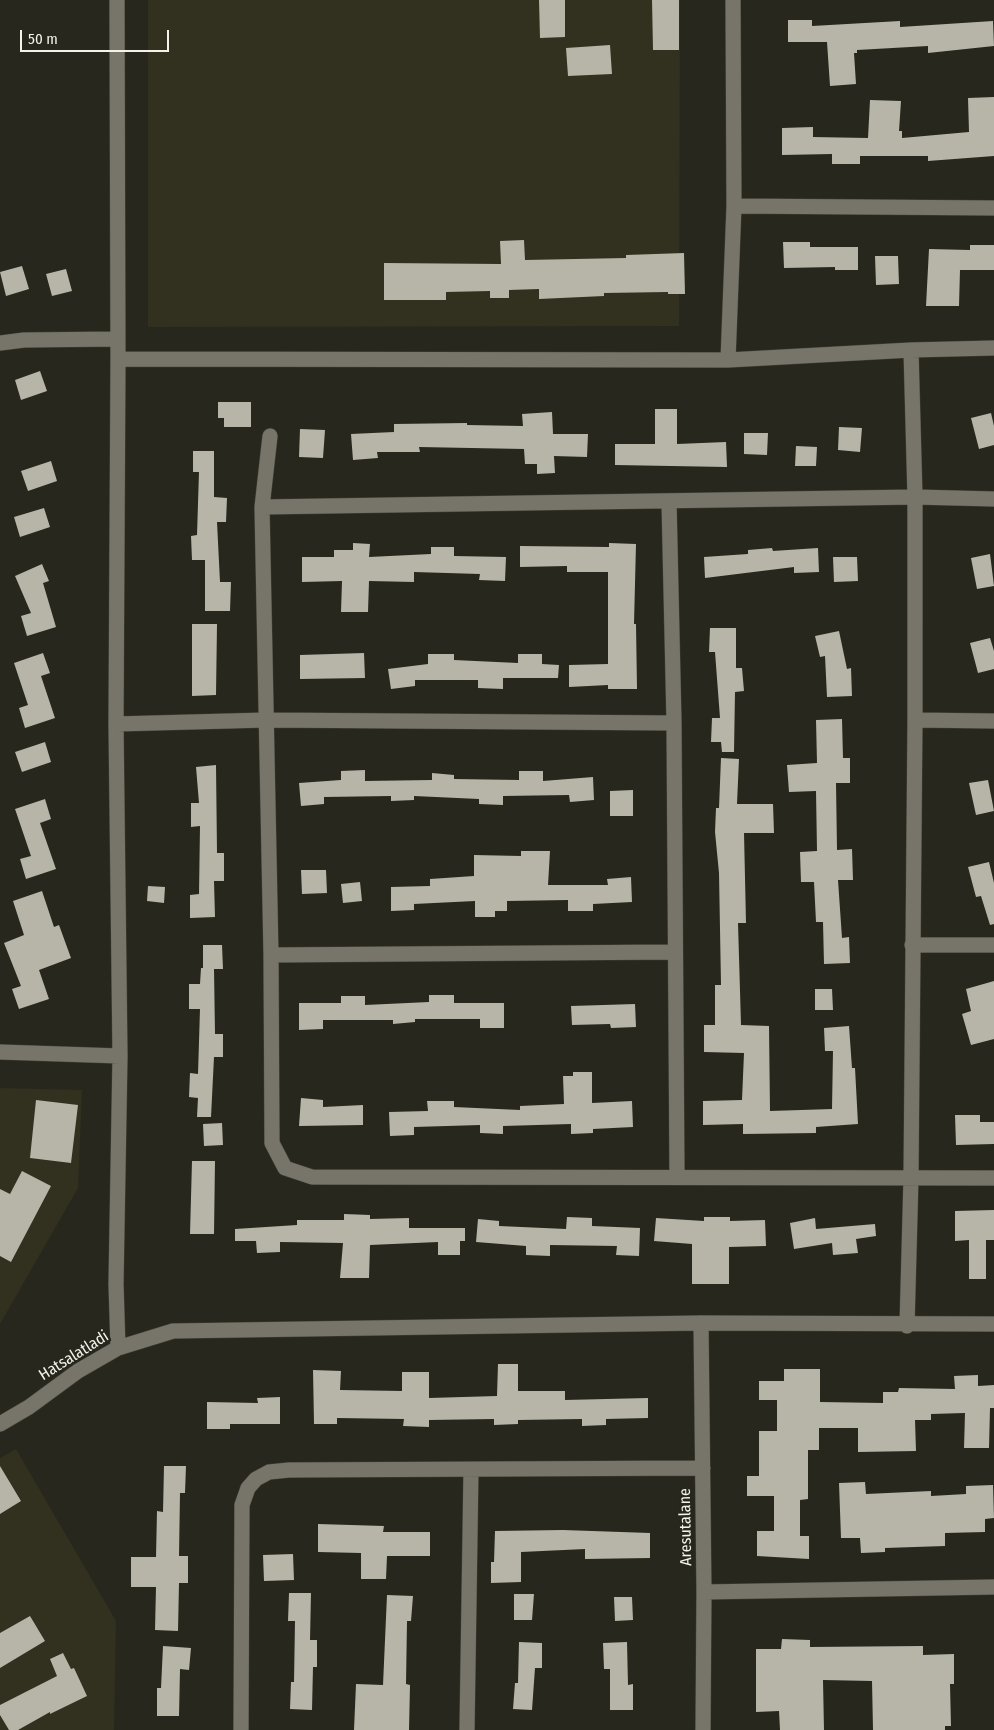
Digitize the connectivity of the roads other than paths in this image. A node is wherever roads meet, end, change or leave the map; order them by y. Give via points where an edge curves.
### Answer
1 (117, 0) edge
2 (733, 0) edge
3 (734, 206) junction
4 (994, 208) edge
5 (118, 339) junction
6 (0, 343) edge
7 (994, 348) edge
8 (911, 350) junction
9 (118, 360) junction
10 (728, 360) junction
11 (270, 436) dead end
12 (914, 497) junction
13 (994, 499) edge
14 (669, 501) junction
15 (262, 507) junction
16 (266, 720) junction
17 (915, 720) junction
18 (994, 721) edge
19 (674, 723) junction
20 (116, 724) junction
21 (912, 945) junction
22 (994, 945) edge
23 (675, 952) junction
24 (271, 955) junction
25 (0, 1052) edge
26 (120, 1056) junction
27 (677, 1176) junction
28 (911, 1178) junction
29 (994, 1178) edge
30 (701, 1323) junction
31 (994, 1324) edge
32 (907, 1326) junction
33 (118, 1348) junction
34 (0, 1424) edge
35 (703, 1468) junction
36 (471, 1470) junction
37 (994, 1587) edge
38 (704, 1592) junction
39 (241, 1730) edge
40 (467, 1730) edge
41 (703, 1730) edge

1 - 5 street
2 - 3 street
3 - 4 street
3 - 10 street
5 - 6 street
5 - 9 street
7 - 8 street
8 - 10 street
8 - 12 street
9 - 10 street
9 - 20 street
11 - 15 street
12 - 13 street
12 - 14 street
12 - 17 street
14 - 15 street
14 - 19 street
15 - 16 street
16 - 19 street
16 - 20 street
16 - 24 street
17 - 18 street
17 - 21 street
19 - 23 street
20 - 26 street
21 - 22 street
21 - 28 street
23 - 24 street
23 - 27 street
24 - 27 street via 272,1143 285,1168 312,1178
25 - 26 street
26 - 33 street
27 - 28 street
28 - 29 street
28 - 32 street
30 - 32 street, Hatsalatladi
30 - 33 street, Hatsalatladi via 173,1332
30 - 35 street, Aresutalane
31 - 32 street, Hatsalatladi
33 - 34 street, Hatsalatladi
35 - 36 street
35 - 38 street, Aresutalane
36 - 39 street via 289,1470 269,1472 248,1488 242,1505
36 - 40 street
37 - 38 street
38 - 41 street, Aresutalane

